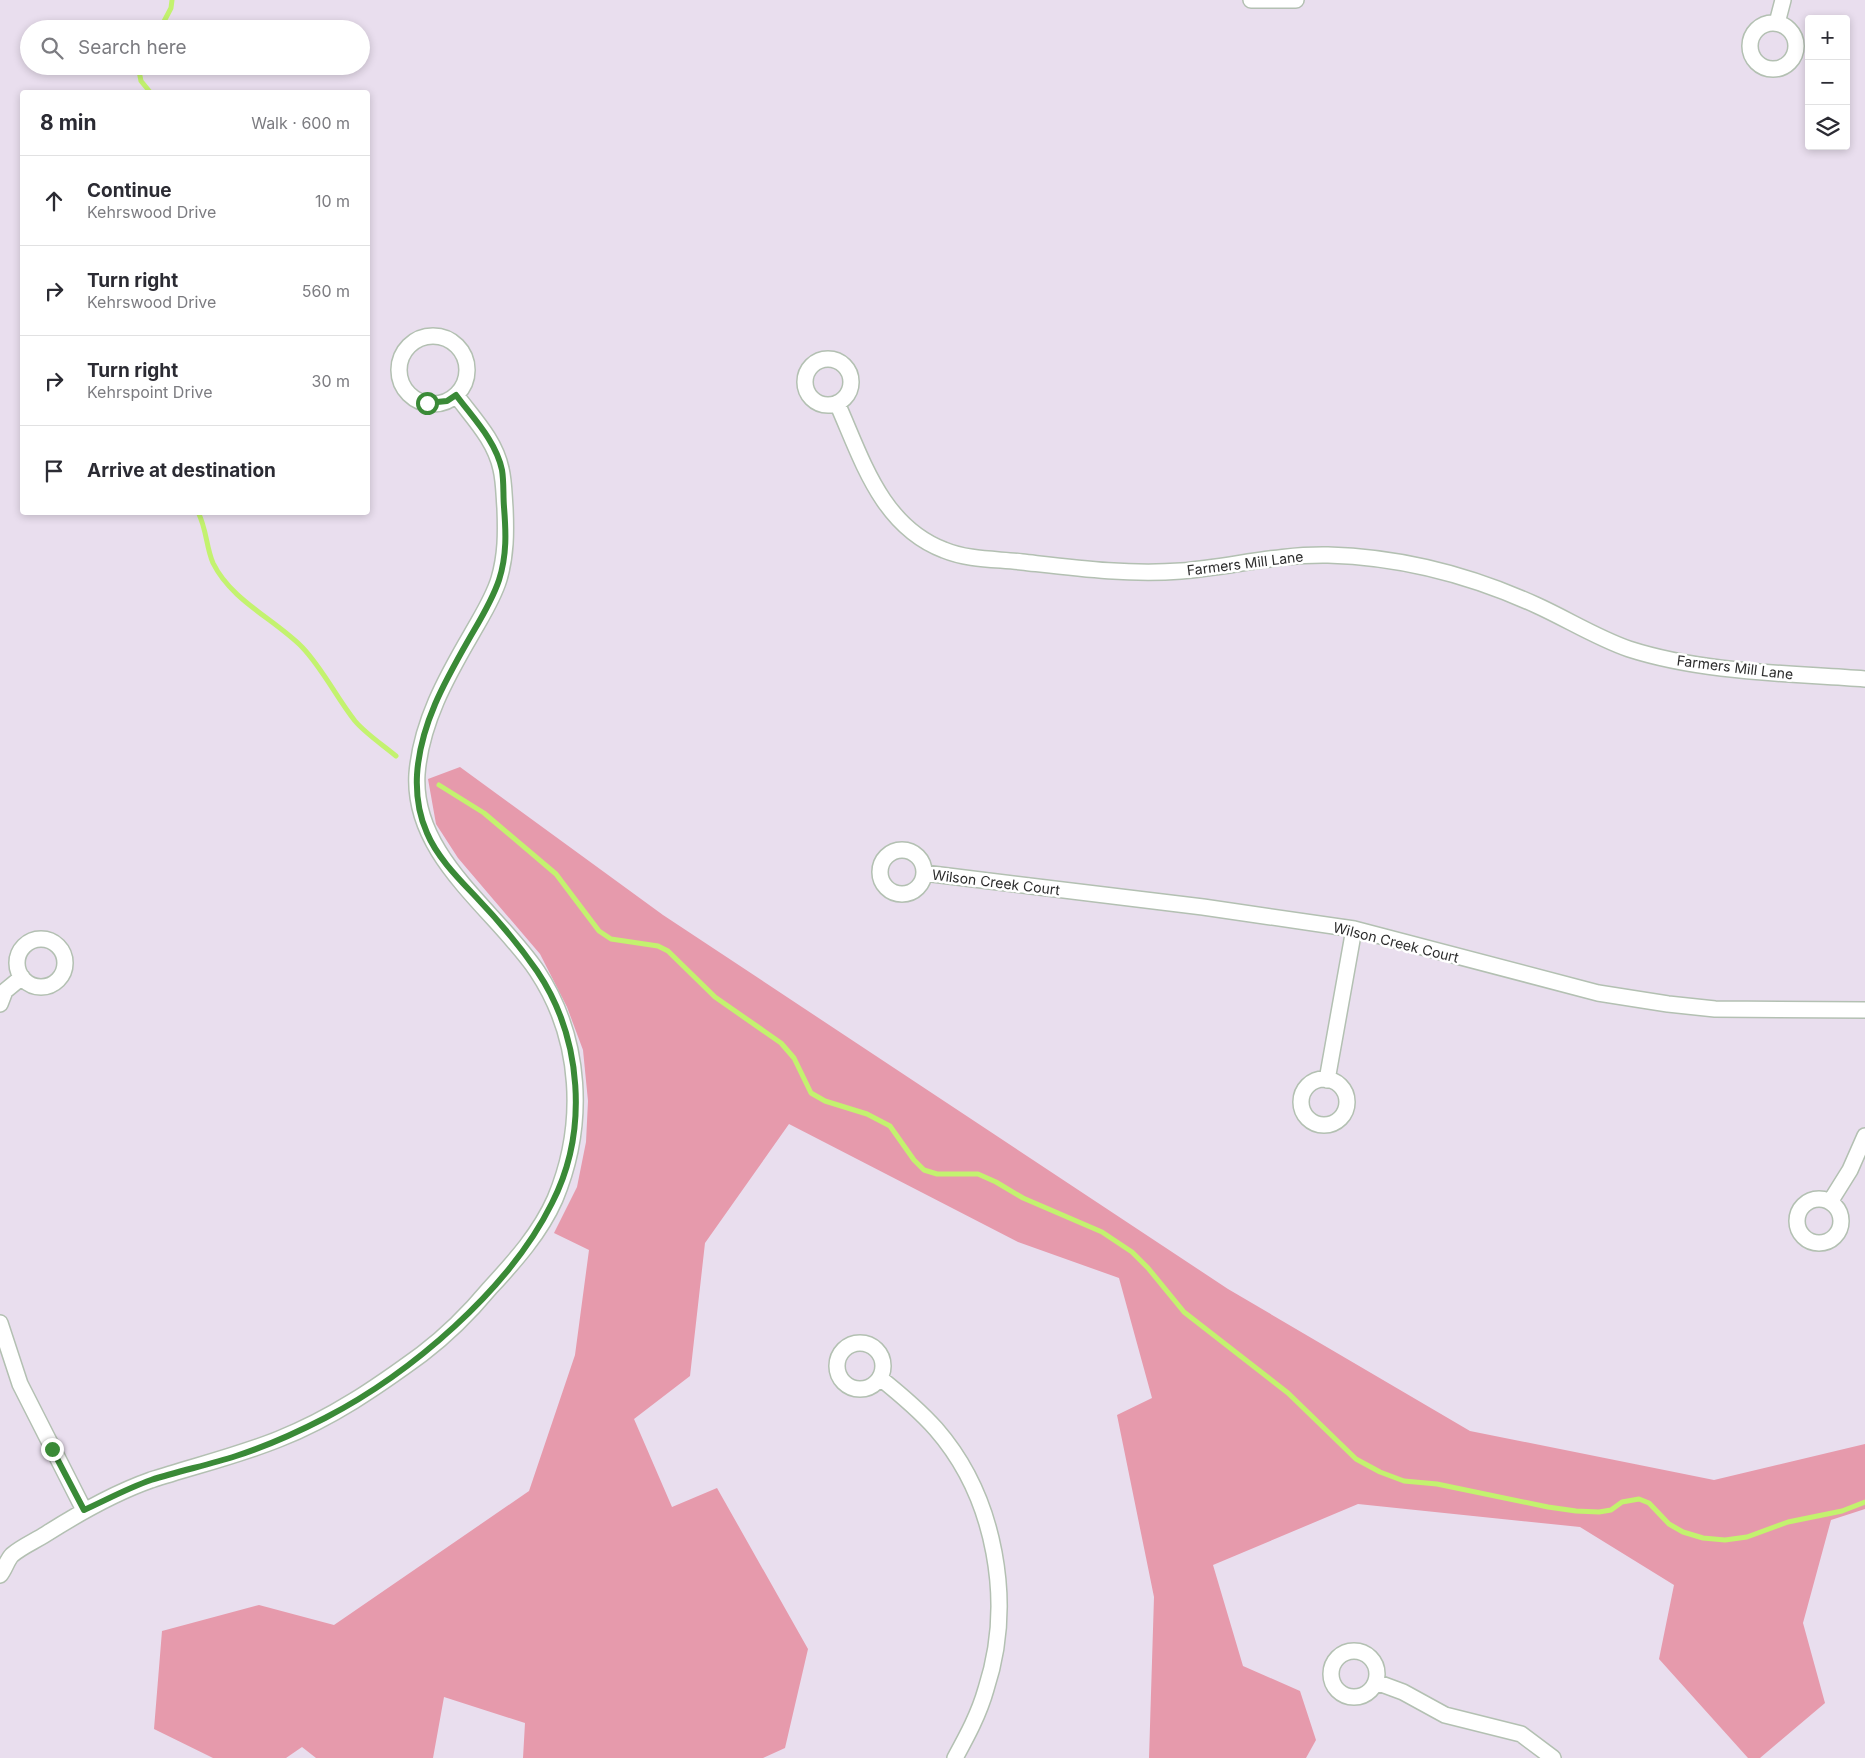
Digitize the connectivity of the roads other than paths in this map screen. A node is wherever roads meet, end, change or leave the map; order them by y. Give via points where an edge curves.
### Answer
1 (1251, 0) edge
2 (1296, 0) edge
3 (1783, 0) edge
4 (1777, 23) dead end
5 (456, 395) junction
6 (837, 403) dead end
7 (1865, 679) edge
8 (924, 873) dead end
9 (1354, 929) junction
10 (22, 977) dead end
11 (0, 1004) edge
12 (1865, 1010) edge
13 (1327, 1080) dead end
14 (1865, 1136) edge
15 (1830, 1202) dead end
16 (0, 1323) edge
17 (880, 1378) dead end
18 (84, 1510) junction
19 (5, 1556) edge
20 (0, 1575) edge
21 (1376, 1682) dead end
22 (955, 1758) edge
23 (1553, 1758) edge

1 - 2 street
3 - 4 street
5 - 5 street via 467,377 467,365 458,346 438,336 416,340 408,347 400,365 403,385 422,401 437,403
5 - 18 street via 487,435 502,469 507,538 500,578 492,598 441,687 430,717 417,772 420,816 427,834 450,869 539,973 563,1021 571,1046 575,1081 576,1118 567,1163 554,1200 537,1232 517,1258 451,1329 385,1382 330,1416 283,1438 238,1455 148,1481
6 - 7 street, Farmers Mill Lane via 875,488 890,511 930,544 958,555 1138,572 1182,571 1276,557 1327,555 1380,559 1475,580 1627,648 1670,659 1725,668
8 - 9 street, Wilson Creek Court
9 - 12 street, Wilson Creek Court via 1598,993 1650,1002 1715,1009
9 - 13 street
10 - 11 street via 5,991
14 - 15 street via 1850,1170
16 - 18 street via 20,1384
17 - 22 street via 906,1398 937,1430 959,1462 990,1533 997,1568 999,1601 994,1660 977,1716
18 - 19 street
19 - 20 street via 4,1572
21 - 23 street via 1403,1692 1445,1715 1521,1734

